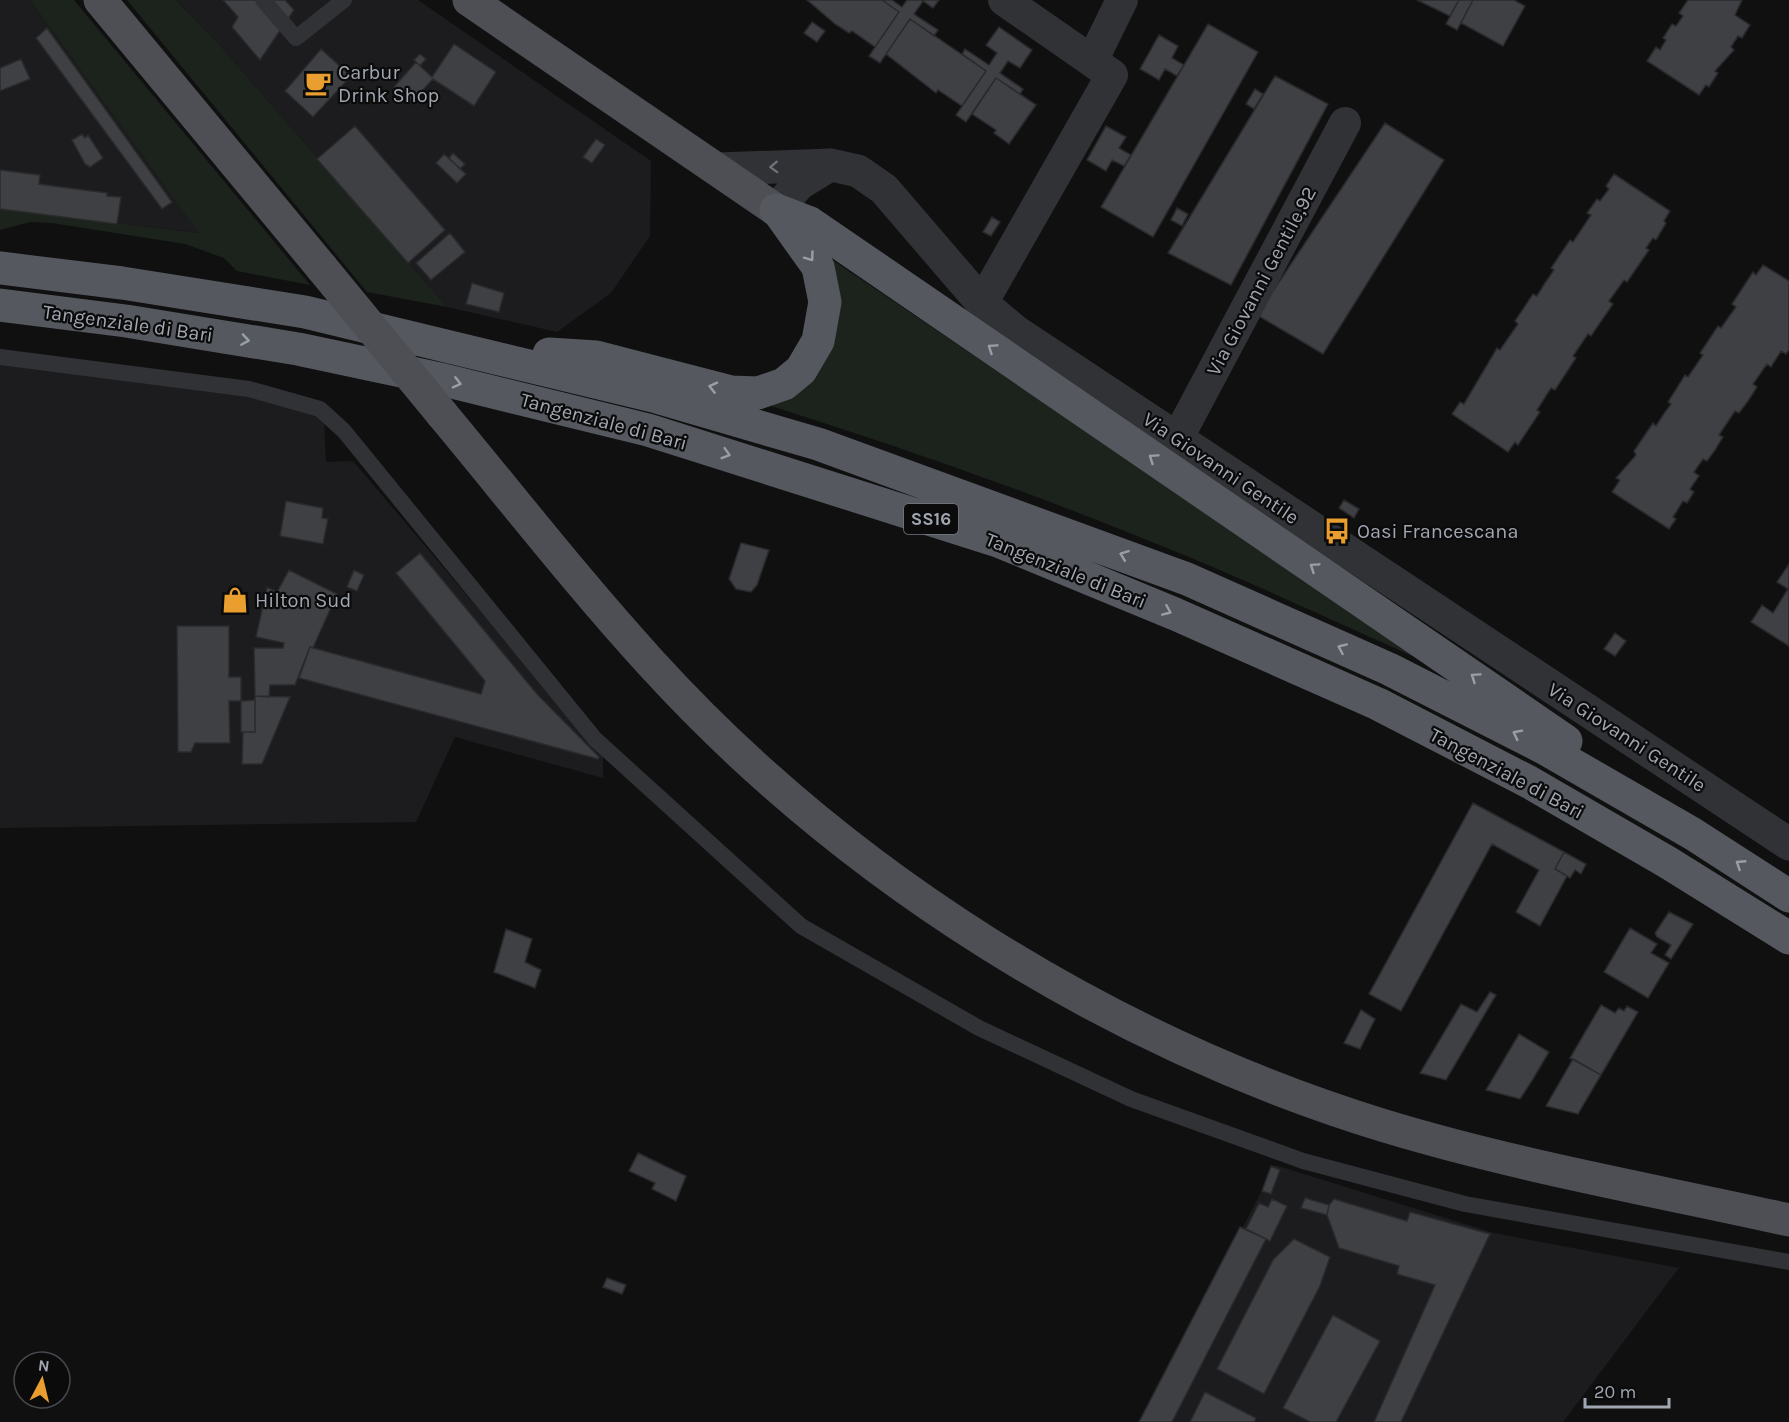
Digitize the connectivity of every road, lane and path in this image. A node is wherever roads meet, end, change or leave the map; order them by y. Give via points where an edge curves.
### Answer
1 (100, 0) edge
2 (263, 0) edge
3 (344, 0) edge
4 (469, 0) edge
5 (1004, 0) edge
6 (1122, 0) edge
7 (1092, 61) junction
8 (1345, 123) dead end
9 (831, 165) junction
10 (717, 169) junction
11 (777, 210) junction
12 (0, 268) edge
13 (982, 303) junction
14 (0, 305) edge
15 (453, 347) junction
16 (0, 357) edge
17 (1177, 439) junction
18 (1693, 834) junction
19 (1789, 844) edge
20 (1789, 896) edge
21 (1788, 938) edge
22 (1789, 1220) edge
23 (1789, 1262) edge

1 - 22 main road, bridge via 645,656 717,730 840,838 909,890 1025,964 1161,1039 1248,1076 1383,1125 1467,1149
2 - 3 lane via 296,38
4 - 10 main road
5 - 7 street
6 - 7 street
7 - 13 street via 1112,75
8 - 17 street, Via Giovanni Gentile,92
9 -> 10 street, Via Giovanni Gentile
9 - 11 street via 799,184
9 - 13 street, Via Giovanni Gentile via 858,171 884,189
10 - 11 main road
11 -> 15 highway via 818,267 825,302 818,340 801,370 784,384 758,393 731,392 596,357
18 -> 11 highway via 1517,706 849,250 810,224
12 - 15 highway, Tangenziale di Bari / SS16 via 295,310
13 - 17 street, Via Giovanni Gentile via 1015,331
14 -> 21 highway, Tangenziale di Bari / SS16 via 287,347 444,380 648,430 998,541 1378,704 1529,782
18 -> 15 highway, Tangenziale di Bari / SS16 via 1544,748 1389,669 1187,579 818,444 653,396
16 - 23 lane via 249,388 320,409 344,431 595,739 801,926 979,1028 1131,1099 1302,1161 1465,1204
17 - 19 street, Via Giovanni Gentile
20 -> 18 highway, Tangenziale di Bari / SS16

